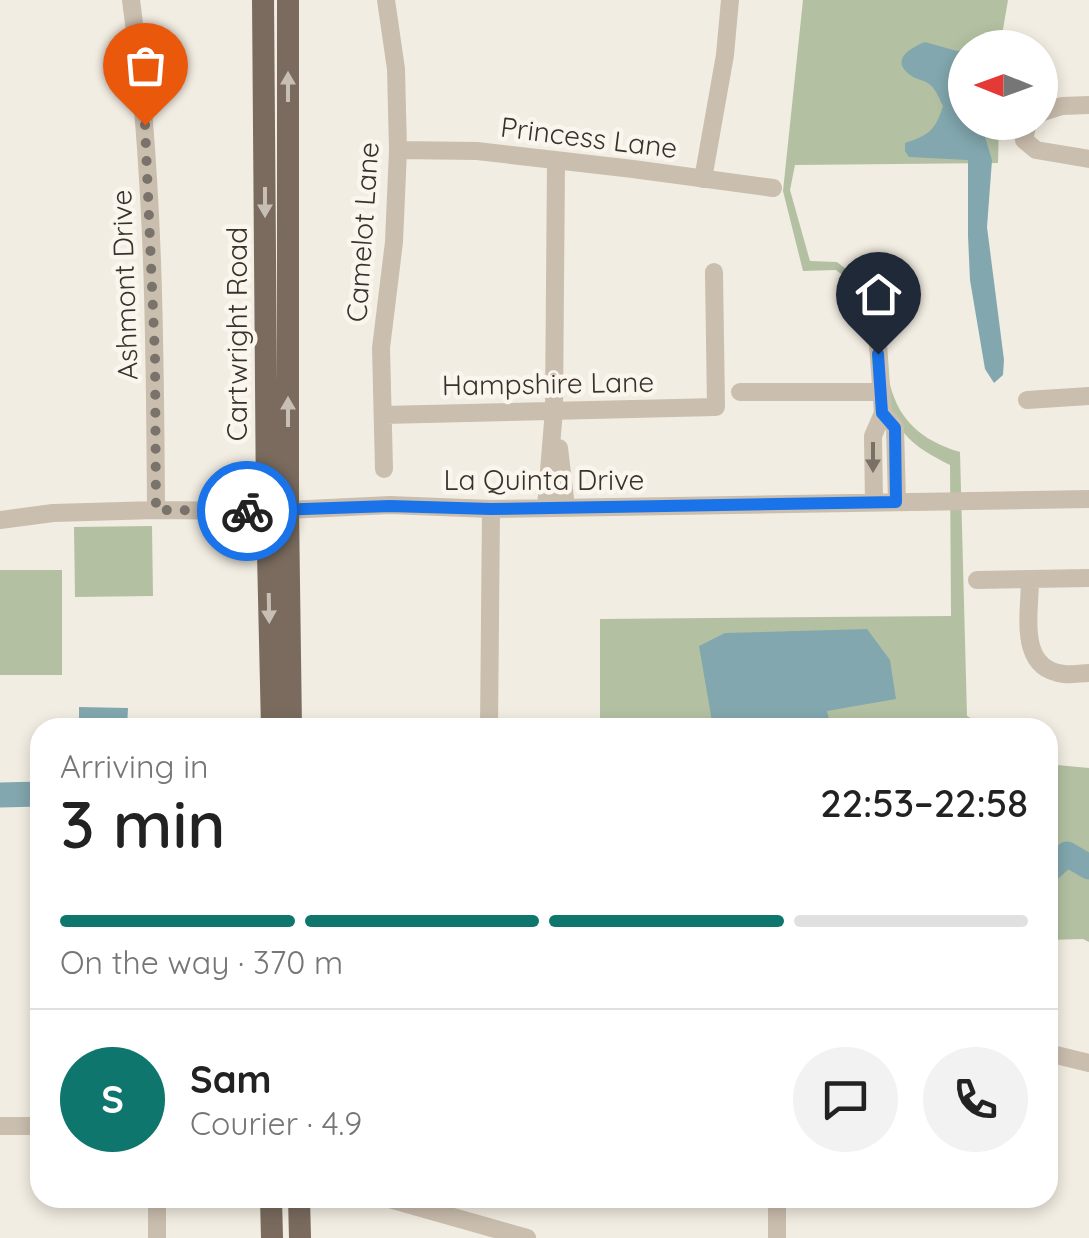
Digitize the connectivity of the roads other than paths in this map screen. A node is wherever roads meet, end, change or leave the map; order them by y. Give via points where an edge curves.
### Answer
1 (131, 0) edge
2 (264, 0) edge
3 (288, 0) edge
4 (386, 0) edge
5 (730, 0) edge
6 (1089, 105) edge
7 (1058, 107) edge
8 (1024, 140) edge
9 (398, 150) junction
10 (1089, 159) edge
11 (556, 160) junction
12 (703, 178) junction
13 (773, 188) dead end
14 (714, 272) dead end
15 (862, 276) dead end
16 (740, 392) dead end
17 (881, 392) junction
18 (1089, 396) edge
19 (1028, 400) dead end
20 (554, 410) junction
21 (882, 413) junction
22 (383, 415) junction
23 (384, 469) dead end
24 (1089, 499) edge
25 (874, 502) junction
26 (896, 502) junction
27 (566, 506) junction
28 (546, 507) junction
29 (491, 509) junction
30 (156, 510) junction
31 (278, 510) junction
32 (0, 520) edge
33 (1089, 578) edge
34 (1030, 579) junction
35 (977, 580) dead end
36 (1089, 673) edge
37 (272, 718) edge
38 (290, 718) edge
39 (488, 718) edge
40 (1058, 1055) edge
41 (1089, 1063) edge
42 (0, 1126) edge
43 (30, 1126) edge
44 (157, 1208) edge
45 (271, 1208) edge
46 (299, 1208) edge
47 (421, 1208) edge
48 (777, 1208) edge
49 (157, 1238) edge
50 (272, 1238) edge
51 (300, 1238) edge
52 (527, 1238) edge
53 (777, 1238) edge

1 - 30 street, Ashmont Drive via 145,125
2 -> 31 main road, Cartwright Road
31 -> 3 main road, Cartwright Road
4 - 9 street, Camelot Lane
5 - 12 street
6 - 7 street
8 - 10 street via 1036,150
9 - 11 street, Princess Lane
9 - 22 street, Camelot Lane via 381,348
11 - 12 street, Princess Lane
11 - 20 street
12 - 13 street, Princess Lane
14 - 20 street, Hampshire Lane via 716,407
15 - 17 street via 876,316
16 - 17 street
17 - 21 street
18 - 19 street
20 - 22 street, Hampshire Lane
20 - 27 street
20 - 28 street
21 -> 25 street via 873,436
21 - 26 street via 895,428
22 - 23 street, Camelot Lane
24 - 26 street, La Quinta Drive
25 - 26 street, La Quinta Drive
25 - 27 street, La Quinta Drive
27 - 28 street, La Quinta Drive
28 - 29 street, La Quinta Drive
29 - 31 street, La Quinta Drive
29 - 39 street
30 - 31 street, La Quinta Drive
30 - 32 street, La Quinta Drive
31 -> 37 main road, Cartwright Road
31 - 38 main road, Cartwright Road
33 - 34 street
34 - 35 street
34 - 36 street via 1036,661 1062,674
40 - 41 street
42 - 43 street
44 - 49 street
45 - 50 main road
46 - 51 main road
47 - 52 street
48 - 53 street

